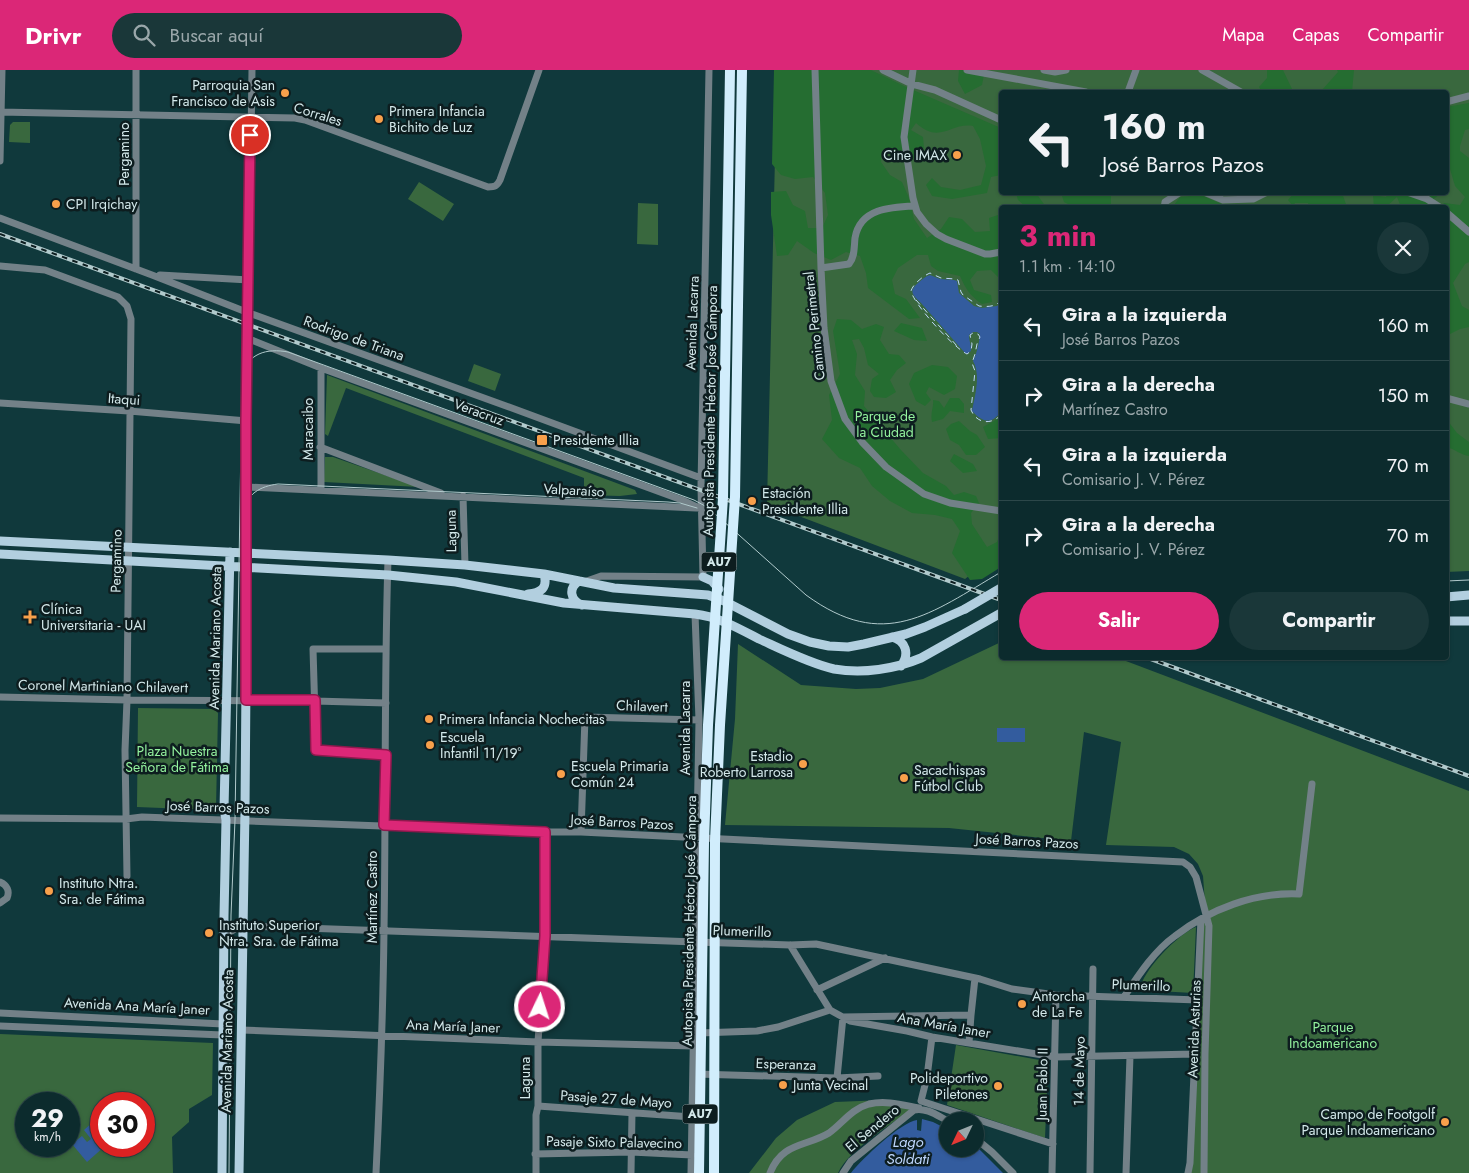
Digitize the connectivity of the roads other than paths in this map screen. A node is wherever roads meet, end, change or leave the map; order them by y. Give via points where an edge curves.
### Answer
1 (2, 70) edge
2 (136, 70) edge
3 (252, 70) edge
4 (539, 70) edge
5 (709, 70) edge
6 (729, 70) edge
7 (744, 70) edge
8 (816, 70) edge
9 (883, 70) edge
10 (913, 70) edge
11 (967, 70) edge
12 (1044, 70) edge
13 (1066, 70) edge
14 (1136, 70) edge
15 (1202, 70) edge
16 (912, 84) junction
17 (1075, 90) edge
18 (1129, 90) edge
19 (1237, 90) edge
20 (1469, 96) edge
21 (1449, 101) edge
22 (0, 112) edge
23 (136, 115) junction
24 (251, 117) junction
25 (999, 119) edge
26 (0, 161) edge
27 (1176, 195) edge
28 (1211, 195) edge
29 (1261, 195) edge
30 (1416, 195) edge
31 (1164, 205) edge
32 (1437, 205) edge
33 (915, 206) junction
34 (1449, 215) edge
35 (0, 218) edge
36 (1469, 232) edge
37 (999, 252) edge
38 (0, 266) edge
39 (820, 268) junction
40 (136, 269) junction
41 (152, 275) junction
42 (249, 280) junction
43 (249, 313) junction
44 (248, 339) junction
45 (321, 368) junction
46 (1449, 399) edge
47 (0, 403) edge
48 (1469, 404) edge
49 (129, 411) junction
50 (246, 421) junction
51 (320, 447) junction
52 (701, 478) junction
53 (247, 487) junction
54 (321, 490) junction
55 (447, 496) junction
56 (463, 496) junction
57 (701, 509) junction
58 (999, 511) edge
59 (0, 541) edge
60 (129, 546) junction
61 (230, 552) junction
62 (0, 554) edge
63 (247, 554) junction
64 (388, 560) junction
65 (129, 561) junction
66 (465, 566) junction
67 (230, 567) junction
68 (247, 568) junction
69 (544, 574) junction
70 (388, 575) junction
71 (703, 576) junction
72 (582, 582) junction
73 (999, 589) edge
74 (520, 594) junction
75 (1469, 595) edge
76 (1449, 597) edge
77 (724, 601) junction
78 (582, 605) junction
79 (695, 614) junction
80 (999, 615) edge
81 (1449, 621) edge
82 (1469, 621) edge
83 (892, 638) junction
84 (386, 649) junction
85 (901, 666) junction
86 (0, 697) edge
87 (127, 700) junction
88 (246, 700) junction
89 (315, 700) junction
90 (227, 701) junction
91 (386, 703) junction
92 (699, 720) junction
93 (386, 755) junction
94 (1312, 784) dead end
95 (0, 818) edge
96 (126, 819) junction
97 (226, 820) junction
98 (245, 821) junction
99 (384, 825) junction
100 (545, 832) junction
101 (580, 832) junction
102 (697, 838) junction
103 (127, 876) dead end
104 (0, 882) edge
105 (1200, 887) joint
106 (0, 903) edge
107 (1204, 918) junction
108 (243, 926) junction
109 (384, 931) junction
110 (545, 936) junction
111 (224, 937) junction
112 (696, 942) junction
113 (790, 945) junction
114 (885, 958) junction
115 (1093, 969) dead end
116 (975, 978) junction
117 (818, 990) junction
118 (1056, 995) junction
119 (1092, 996) junction
120 (1124, 997) junction
121 (1198, 1000) junction
122 (830, 1010) junction
123 (0, 1013) edge
124 (971, 1015) junction
125 (843, 1017) junction
126 (132, 1020) junction
127 (223, 1024) junction
128 (0, 1026) edge
129 (240, 1030) junction
130 (131, 1032) junction
131 (694, 1033) junction
132 (223, 1035) junction
133 (382, 1036) junction
134 (932, 1037) junction
135 (538, 1042) junction
136 (969, 1043) junction
137 (694, 1046) junction
138 (1195, 1054) junction
139 (1092, 1056) junction
140 (1130, 1056) junction
141 (1055, 1057) junction
142 (693, 1074) junction
143 (878, 1076) dead end
144 (837, 1078) junction
145 (920, 1105) junction
146 (538, 1106) junction
147 (632, 1113) junction
148 (692, 1117) junction
149 (939, 1117) edge
150 (1053, 1144) junction
151 (984, 1145) edge
152 (631, 1152) junction
153 (535, 1154) junction
154 (692, 1156) junction
155 (222, 1173) edge
156 (239, 1173) edge
157 (376, 1173) edge
158 (536, 1173) edge
159 (631, 1173) edge
160 (691, 1173) edge
161 (699, 1173) edge
162 (714, 1173) edge
163 (770, 1173) edge
164 (843, 1173) edge
165 (1013, 1173) edge
166 (1052, 1173) edge
167 (1090, 1173) edge
168 (1126, 1173) edge
169 (1188, 1173) edge
170 (1204, 1173) edge

1 - 22 street
2 - 23 street, Pergamino
3 - 24 street, Avenida Mariano Acosta
4 - 24 street, Corrales via 500,180 493,187 305,120
5 - 52 street, Avenida Lacarra
6 - 161 highway, Autopista Presidente Héctor José Cámpora / AU7, bridge via 723,498 708,725
7 - 162 highway, Autopista Presidente Héctor José Cámpora / AU7, bridge via 735,497 716,841
8 - 39 street, Camino Perimetral
9 - 16 street
10 - 16 street
11 - 17 street
12 - 13 street
14 - 18 street
15 - 19 street
16 - 25 street via 935,90
16 - 33 street via 904,137
20 - 21 street
22 - 23 street, Corrales
22 - 26 street
23 - 24 street, Corrales
23 - 40 street, Pergamino
24 - 42 street, Avenida Mariano Acosta
27 - 31 street
28 - 29 street via 1223,200 1253,199
30 - 32 street
33 - 37 street via 926,224 946,239 985,254
33 - 39 street via 888,208 869,214 861,222 856,235 853,260 849,264
34 - 36 street
35 - 40 street, Rodrigo de Triana
38 - 49 street, Pergamino via 45,270 118,297 127,306 131,319
39 - 58 street, Camino Perimetral via 831,381 845,419 886,467 924,494 950,503
40 - 41 street, Rodrigo de Triana
41 - 42 street
41 - 43 street, Rodrigo de Triana
42 - 43 street, Avenida Mariano Acosta
43 - 44 street, Avenida Mariano Acosta
43 - 52 street, Rodrigo de Triana
44 - 45 street, Veracruz
44 - 50 street, Avenida Mariano Acosta
45 - 51 street, Maracaibo
45 - 57 street, Veracruz
46 - 48 street
47 - 49 street, Itaqui
49 - 50 street, Itaqui
49 - 60 street, Pergamino
50 - 53 street, Avenida Mariano Acosta
51 - 54 street, Maracaibo
51 - 55 street, Valparaíso
52 - 57 street, Avenida Lacarra
53 - 54 street, Valparaíso
53 - 63 street, Avenida Mariano Acosta
54 - 55 street, Valparaíso
55 - 56 street, Valparaíso
56 - 57 street, Valparaíso
56 - 66 street, Laguna
57 - 71 street, Avenida Lacarra
59 - 60 main road
60 - 61 main road
60 - 65 street, Pergamino
61 - 63 main road
61 - 67 main road, Avenida Mariano Acosta
62 - 65 main road
63 - 64 main road
63 - 68 main road, Avenida Mariano Acosta
64 - 66 main road
64 - 70 street, Martínez Castro
65 - 67 main road
65 - 87 street, Pergamino
66 - 69 main road
67 - 68 main road
67 - 90 main road, Avenida Mariano Acosta
68 - 70 main road
68 - 88 main road, Avenida Mariano Acosta
69 - 72 main road
69 - 74 main road via 545,586 541,591
70 - 74 main road via 456,582
70 - 84 street, Martínez Castro
71 - 72 street via 601,576
71 - 77 main road via 719,589
72 - 77 main road via 635,590 699,593
72 - 78 main road via 576,584 572,592 572,598
73 - 83 main road, bridge via 925,627
74 - 78 main road
75 - 76 main road
77 - 83 main road via 788,634 823,644 848,646
78 - 79 main road
79 - 85 main road via 724,621 830,668 864,670
79 - 92 street, Avenida Lacarra
80 - 85 main road
81 - 82 main road
83 - 85 main road via 905,647 906,657
84 - 89 street via 313,648
84 - 91 street, Martínez Castro
86 - 87 street, Coronel Martiniano Chilavert
87 - 90 street, Coronel Martiniano Chilavert
87 - 96 street, Pergamino
88 - 89 street, Coronel Martiniano Chilavert
88 - 90 street, Coronel Martiniano Chilavert
88 - 98 main road, Avenida Mariano Acosta
89 - 91 street, Coronel Martiniano Chilavert
89 - 93 street via 316,750
90 - 97 main road, Avenida Mariano Acosta
91 - 93 street, Martínez Castro
92 - 101 street, Chilavert via 584,716
92 - 102 street, Avenida Lacarra
93 - 99 street, Martínez Castro
94 - 107 street via 1299,894 1281,893 1256,898 1228,906
95 - 96 street, José Barros Pazos
96 - 97 street, José Barros Pazos
96 - 103 street, Pergamino
97 - 98 street, José Barros Pazos
97 - 111 main road, Avenida Mariano Acosta
98 - 99 street, José Barros Pazos
98 - 108 main road, Avenida Mariano Acosta
99 - 100 street, José Barros Pazos
99 - 109 street, Martínez Castro
100 - 101 street, José Barros Pazos
100 - 110 street, Laguna
101 - 102 street, José Barros Pazos
102 - 105 street, José Barros Pazos via 1174,861 1190,867
102 - 112 street, Avenida Lacarra
104 - 106 street via 8,891 7,898
105 - 107 street, Avenida Asturias
107 - 120 street via 1174,936 1148,963
107 - 121 street, Avenida Asturias
107 - 170 street, Avenida Asturias via 1209,926
108 - 109 street, Plumerillo
108 - 111 street
108 - 129 main road, Avenida Mariano Acosta
109 - 110 street, Plumerillo
109 - 133 street, Martínez Castro
110 - 112 street, Plumerillo
110 - 135 street, Laguna
111 - 127 main road, Avenida Mariano Acosta
112 - 113 street, Plumerillo
112 - 131 street, Avenida Lacarra
113 - 114 street, Plumerillo via 816,944
113 - 117 street
114 - 116 street, Plumerillo
114 - 117 street
115 - 119 street, 14 de Mayo
116 - 118 street, Plumerillo via 1012,989
116 - 124 street
117 - 122 street
118 - 119 street, Plumerillo
118 - 141 street, Juan Pablo II
119 - 120 street, Plumerillo
119 - 139 street, 14 de Mayo
120 - 121 street, Plumerillo
121 - 138 street, Avenida Asturias
122 - 125 street, Ana María Janer
122 - 131 street via 757,1031
123 - 126 street, Avenida Ana María Janer
124 - 125 street
124 - 136 street
125 - 134 street, Ana María Janer
125 - 144 street
126 - 127 street, Avenida Ana María Janer
126 - 130 street
127 - 129 main road, Avenida Ana María Janer
127 - 132 main road, Avenida Mariano Acosta
128 - 130 street, Avenida Ana María Janer
129 - 132 main road, Avenida Ana María Janer
129 - 133 street, Ana María Janer
129 - 156 main road, Avenida Mariano Acosta
130 - 132 street, Avenida Ana María Janer
131 - 137 street, Avenida Lacarra
132 - 155 main road, Avenida Mariano Acosta
133 - 135 street, Ana María Janer
133 - 157 street, Martínez Castro
134 - 136 street, Ana María Janer
134 - 145 street
135 - 137 street, Ana María Janer
135 - 146 street, Laguna
136 - 141 street, Ana María Janer
137 - 142 street, Avenida Lacarra
138 - 140 street, Ana María Janer
138 - 169 street, Avenida Asturias
139 - 140 street, Ana María Janer
139 - 141 street, Ana María Janer
139 - 167 street, 14 de Mayo
140 - 168 street
141 - 150 street, Juan Pablo II
142 - 144 street, Esperanza
142 - 148 street, Avenida Lacarra
143 - 144 street, Esperanza
145 - 149 street, El Sendero
145 - 150 street
145 - 163 street via 882,1102 864,1106 824,1136 794,1146 780,1157
145 - 164 street, El Sendero via 861,1152
146 - 147 street, Pasaje 27 de Mayo
146 - 153 street, Laguna
147 - 148 street, Pasaje 27 de Mayo
147 - 152 street
148 - 154 street, Avenida Lacarra
150 - 166 street, Juan Pablo II
151 - 165 street
152 - 153 street, Pasaje Sixto Palavecino
152 - 154 street, Pasaje Sixto Palavecino
152 - 159 street
153 - 158 street, Laguna
154 - 160 street, Avenida Lacarra

